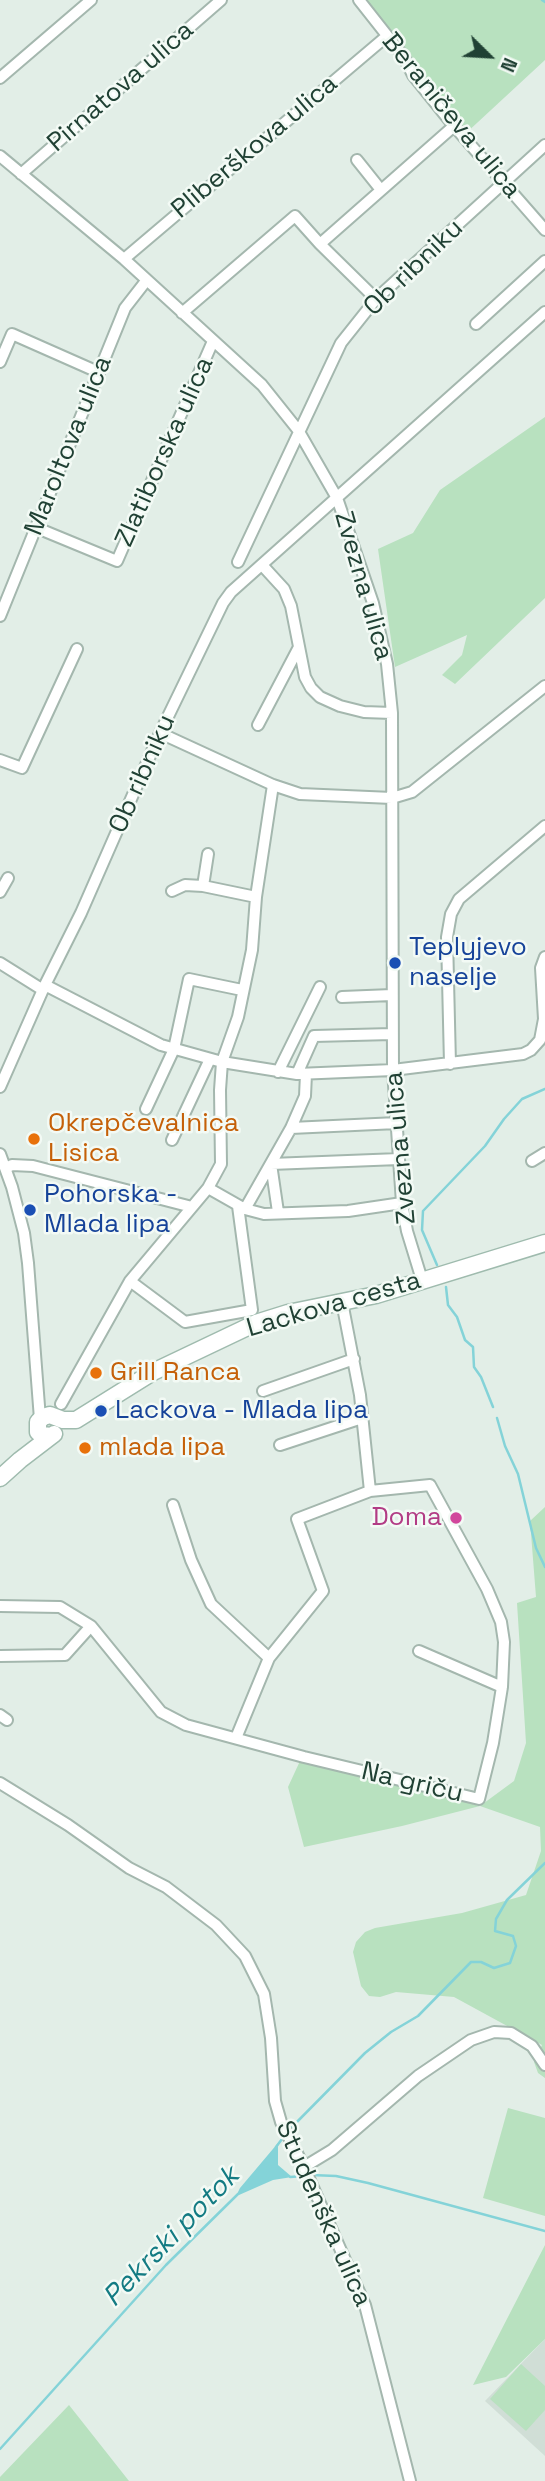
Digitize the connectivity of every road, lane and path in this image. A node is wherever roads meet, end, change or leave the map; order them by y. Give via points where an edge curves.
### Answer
1 (90, 0) edge
2 (221, 0) edge
3 (359, 0) edge
4 (387, 36) junction
5 (0, 78) edge
6 (454, 126) junction
7 (545, 145) edge
8 (0, 156) edge
9 (357, 160) dead end
10 (21, 174) junction
11 (503, 184) junction
12 (381, 190) junction
13 (545, 230) edge
14 (320, 244) junction
15 (124, 259) junction
16 (545, 261) edge
17 (146, 281) junction
18 (376, 299) junction
19 (545, 312) edge
20 (182, 313) junction
21 (476, 324) dead end
22 (213, 341) junction
23 (0, 362) edge
24 (98, 372) junction
25 (298, 430) junction
26 (337, 498) junction
27 (37, 528) junction
28 (238, 562) dead end
29 (262, 565) junction
30 (0, 584) edge
31 (12, 588) junction
32 (0, 616) edge
33 (299, 647) junction
34 (77, 649) dead end
35 (545, 686) edge
36 (392, 713) junction
37 (258, 725) dead end
38 (160, 733) junction
39 (0, 760) edge
40 (273, 785) junction
41 (392, 798) junction
42 (545, 826) edge
43 (208, 854) dead end
44 (8, 878) dead end
45 (203, 886) junction
46 (172, 891) dead end
47 (0, 892) edge
48 (256, 897) junction
49 (545, 957) edge
50 (0, 963) edge
51 (44, 987) junction
52 (320, 987) dead end
53 (242, 990) junction
54 (391, 995) junction
55 (342, 998) dead end
56 (392, 1034) junction
57 (174, 1049) junction
58 (210, 1059) junction
59 (222, 1062) junction
60 (450, 1065) junction
61 (393, 1070) junction
62 (278, 1072) junction
63 (301, 1074) junction
64 (0, 1087) edge
65 (146, 1109) dead end
66 (397, 1123) junction
67 (291, 1128) junction
68 (172, 1140) dead end
69 (545, 1153) edge
70 (0, 1154) edge
71 (399, 1159) junction
72 (532, 1161) dead end
73 (271, 1164) junction
74 (6, 1168) junction
75 (208, 1188) junction
76 (402, 1203) junction
77 (192, 1207) junction
78 (241, 1208) junction
79 (278, 1212) junction
80 (545, 1242) edge
81 (422, 1280) junction
82 (130, 1281) junction
83 (342, 1302) junction
84 (354, 1359) junction
85 (263, 1391) dead end
86 (362, 1418) junction
87 (51, 1422) junction
88 (280, 1445) dead end
89 (0, 1476) edge
90 (370, 1491) junction
91 (173, 1505) dead end
92 (0, 1606) edge
93 (91, 1626) junction
94 (419, 1651) dead end
95 (0, 1656) edge
96 (269, 1658) junction
97 (502, 1688) junction
98 (236, 1738) junction
99 (0, 1783) edge
100 (545, 2065) edge
101 (305, 2169) junction
102 (410, 2481) edge

1 - 5 street
2 - 10 street, Pirnatova ulica
3 - 4 street, Beraničeva ulica
4 - 6 street, Beraničeva ulica
4 - 15 street, Pliberškova ulica
6 - 11 street, Beraničeva ulica
6 - 12 street
7 - 11 street, Ob ribniku
8 - 10 street, Zvezna ulica
9 - 12 street
10 - 15 street, Zvezna ulica
11 - 13 street, Beraničeva ulica
11 - 18 street, Ob ribniku
12 - 14 street
14 - 18 street
14 - 20 street via 295,216
15 - 17 street, Zvezna ulica
16 - 21 street
17 - 20 street, Zvezna ulica
17 - 24 street, Maroltova ulica via 125,308
18 - 25 street, Ob ribniku via 341,344
19 - 26 street, Ob ribniku
20 - 22 street, Zvezna ulica
22 - 25 street, Zvezna ulica via 262,385
22 - 27 street, Zlatiborska ulica via 117,561
23 - 24 street via 12,334
24 - 27 street, Maroltova ulica
25 - 26 street, Zvezna ulica
25 - 28 street, Ob ribniku
26 - 29 street, Ob ribniku
26 - 36 street, Zvezna ulica via 373,603
27 - 31 street, Maroltova ulica
29 - 33 street via 285,589
29 - 38 street, Ob ribniku via 219,610
30 - 31 street
31 - 32 street, Maroltova ulica
33 - 36 street via 305,677 320,697 364,712
33 - 37 street
34 - 39 street via 22,768
35 - 41 street via 412,792
36 - 41 street, Zvezna ulica
38 - 40 street
38 - 51 street, Ob ribniku
40 - 41 street via 300,794
40 - 48 street
41 - 54 street, Zvezna ulica
42 - 60 street via 459,899 451,914 447,937
43 - 45 street
44 - 47 street
45 - 46 street via 185,885
45 - 48 street
48 - 53 street via 252,950
49 - 60 street via 540,1040 523,1054
50 - 51 street
51 - 57 street
51 - 64 street, Ob ribniku
52 - 62 street
53 - 57 street via 189,979
53 - 59 street
54 - 55 street
54 - 56 street, Zvezna ulica
56 - 61 street, Zvezna ulica
56 - 63 street via 314,1036
57 - 58 street
57 - 65 street
58 - 59 street
58 - 68 street
59 - 62 street
59 - 75 street via 220,1164
60 - 61 street
61 - 63 street
61 - 66 street, Zvezna ulica
62 - 63 street
63 - 67 street via 305,1096
66 - 67 street
66 - 71 street, Zvezna ulica
67 - 73 street
69 - 72 street
70 - 74 street
71 - 73 street
71 - 76 street, Zvezna ulica
73 - 78 street
73 - 79 street
74 - 77 street via 33,1166
74 - 87 street via 28,1263 39,1400
75 - 77 street
75 - 78 street
76 - 79 street via 348,1211
76 - 81 street, Zvezna ulica
77 - 82 street
78 - 79 street
78 - 82 street via 252,1310 185,1322
80 - 81 street, Lackova cesta
81 - 83 street, Lackova cesta
82 - 87 street
83 - 84 street
83 - 87 street, Lackova cesta via 256,1323 153,1372 76,1420
84 - 85 street
84 - 86 street
86 - 88 street
86 - 90 street
87 - 89 street
90 - 96 street, Na griču via 297,1519 323,1591
90 - 97 street, Na griču via 430,1485 501,1622
91 - 96 street via 211,1604
92 - 93 street, Na griču via 60,1607
93 - 95 street via 65,1656
93 - 98 street, Na griču via 161,1712
94 - 97 street
96 - 98 street, Na griču
97 - 98 street, Na griču via 479,1799
99 - 101 street, Studenška ulica via 129,1868 166,1887 241,1950 264,1994 275,2101
100 - 101 street via 532,2046 511,2033 494,2032 471,2040 418,2076
101 - 102 street, Studenška ulica via 365,2305

